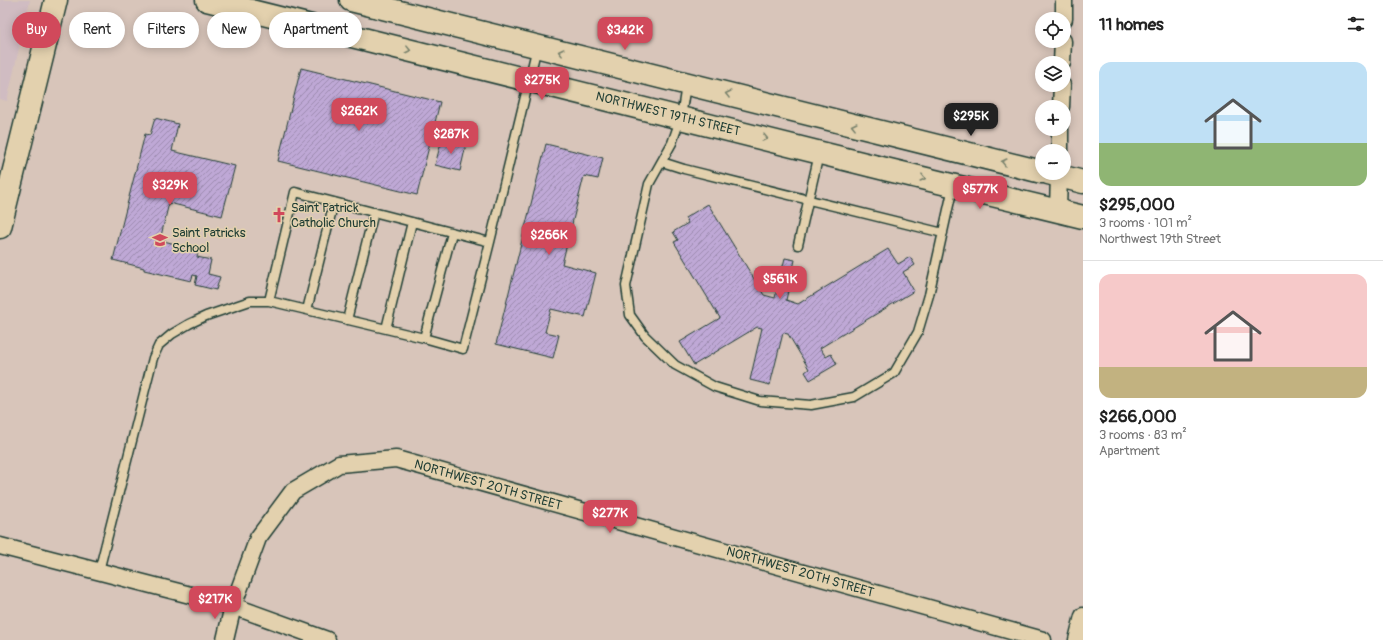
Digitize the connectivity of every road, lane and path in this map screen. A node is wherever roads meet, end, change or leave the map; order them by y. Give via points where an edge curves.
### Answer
1 (56, 0) edge
2 (207, 0) edge
3 (350, 0) edge
4 (1064, 0) edge
5 (1064, 12) edge
6 (538, 46) junction
7 (529, 80) junction
8 (687, 84) junction
9 (681, 117) junction
10 (820, 152) junction
11 (662, 162) junction
12 (1035, 169) edge
13 (1071, 179) edge
14 (1053, 180) edge
15 (1083, 182) edge
16 (953, 186) junction
17 (809, 200) junction
18 (334, 202) junction
19 (1058, 211) junction
20 (374, 212) junction
21 (1083, 217) edge
22 (412, 222) junction
23 (0, 227) edge
24 (452, 233) junction
25 (943, 233) junction
26 (490, 242) junction
27 (798, 244) dead end
28 (269, 302) junction
29 (307, 310) junction
30 (347, 320) junction
31 (386, 329) junction
32 (424, 338) junction
33 (0, 546) edge
34 (99, 571) junction
35 (233, 606) junction
36 (1083, 616) edge
37 (225, 640) edge
38 (327, 640) edge
39 (1043, 640) edge
40 (1077, 640) edge

1 - 23 street
2 -> 7 street, NORTHWEST 19TH STREET
3 - 6 street
4 - 5 street
6 - 7 lane
8 -> 6 street
7 - 9 street, NORTHWEST 19TH STREET
7 - 26 lane
8 - 9 lane
12 -> 8 street
9 -> 10 street, NORTHWEST 19TH STREET
9 - 11 lane
10 -> 16 street, NORTHWEST 19TH STREET
10 - 17 lane
11 - 17 lane
11 - 25 lane via 649,184 626,286 630,315 645,336 675,365 715,387 760,401 812,405 854,397 894,373 918,332
13 - 15 street
14 - 19 street
16 - 19 street, NORTHWEST 19TH STREET
16 - 25 lane
17 - 25 lane
17 - 27 lane
18 - 20 lane
18 - 28 lane via 295,192
18 - 29 lane
19 - 21 street, NORTHWEST 19TH STREET
20 - 22 lane
20 - 30 lane
22 - 24 lane
22 - 31 lane
24 - 26 lane
24 - 32 lane
26 - 32 lane via 463,349
28 - 29 lane
28 - 34 lane via 250,301 206,316 172,334 159,345 153,358
29 - 30 lane
30 - 31 lane
31 - 32 lane
33 - 34 street
34 - 35 street
35 - 37 street, NORTHWEST 20TH STREET
35 - 38 street
35 - 39 street, NORTHWEST 20TH STREET via 258,538 293,491 339,464 396,459
36 - 40 street

